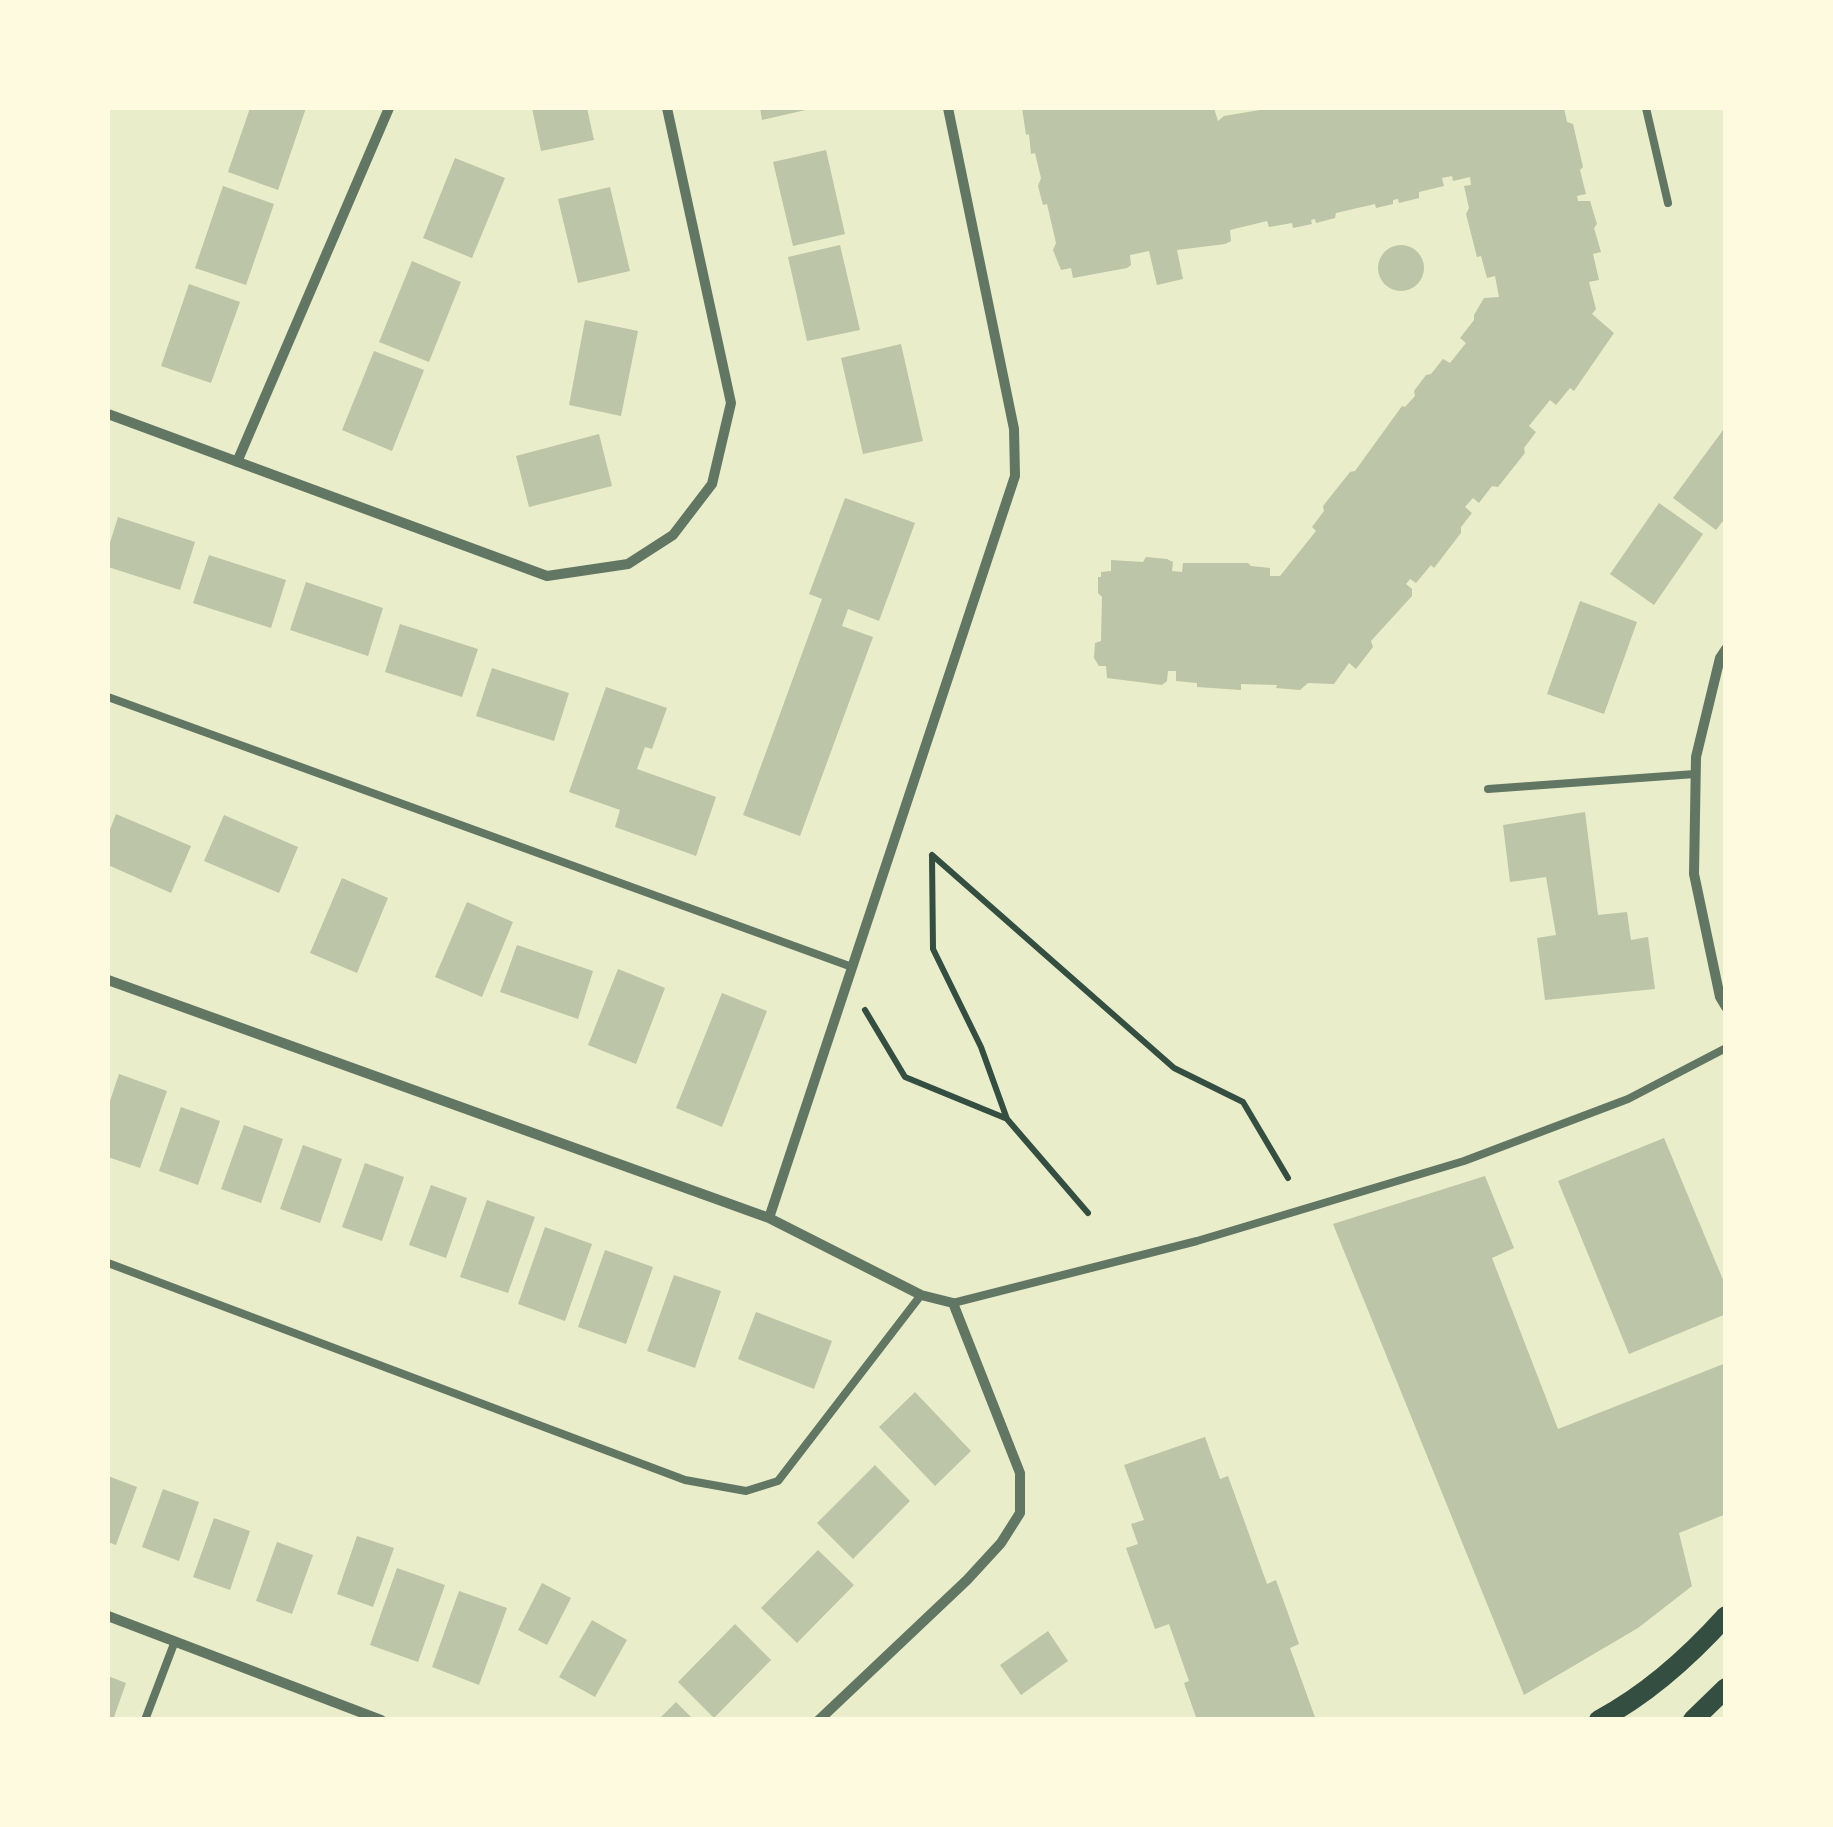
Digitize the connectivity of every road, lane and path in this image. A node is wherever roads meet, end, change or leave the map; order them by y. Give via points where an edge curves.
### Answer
1 (388, 108) edge
2 (667, 108) edge
3 (948, 108) edge
4 (1646, 108) edge
5 (1668, 203) dead end
6 (108, 414) edge
7 (237, 462) junction
8 (1726, 649) edge
9 (108, 697) edge
10 (1695, 774) junction
11 (1488, 790) dead end
12 (852, 967) junction
13 (108, 980) edge
14 (1726, 1007) edge
15 (864, 1010) dead end
16 (1726, 1048) edge
17 (1007, 1119) junction
18 (1288, 1178) dead end
19 (1088, 1213) dead end
20 (769, 1218) junction
21 (108, 1263) edge
22 (921, 1295) junction
23 (953, 1303) junction
24 (108, 1616) edge
25 (1726, 1616) edge
26 (175, 1641) junction
27 (1726, 1688) edge
28 (146, 1720) edge
29 (381, 1720) edge
30 (819, 1720) edge
31 (1599, 1720) edge
32 (1693, 1720) edge

1 - 7 street
2 - 7 street via 730,403 712,484 673,535 628,564 547,576
3 - 12 street via 1014,428 1014,476
4 - 5 lane
6 - 7 street
8 - 10 street
9 - 12 lane
10 - 11 lane
10 - 14 street via 1694,874
12 - 20 street
13 - 20 street
15 - 17 path via 905,1078
16 - 23 lane via 1628,1099 1464,1161 1197,1241
17 - 18 path via 982,1047 933,949 932,855 1174,1068 1243,1102
17 - 19 path
20 - 22 street
21 - 22 lane via 686,1480 746,1490 778,1481
22 - 23 street
23 - 30 street via 1020,1473 1020,1514 967,1580
24 - 26 street
25 - 31 main road via 1692,1654
26 - 28 lane
26 - 29 street
27 - 32 main road

